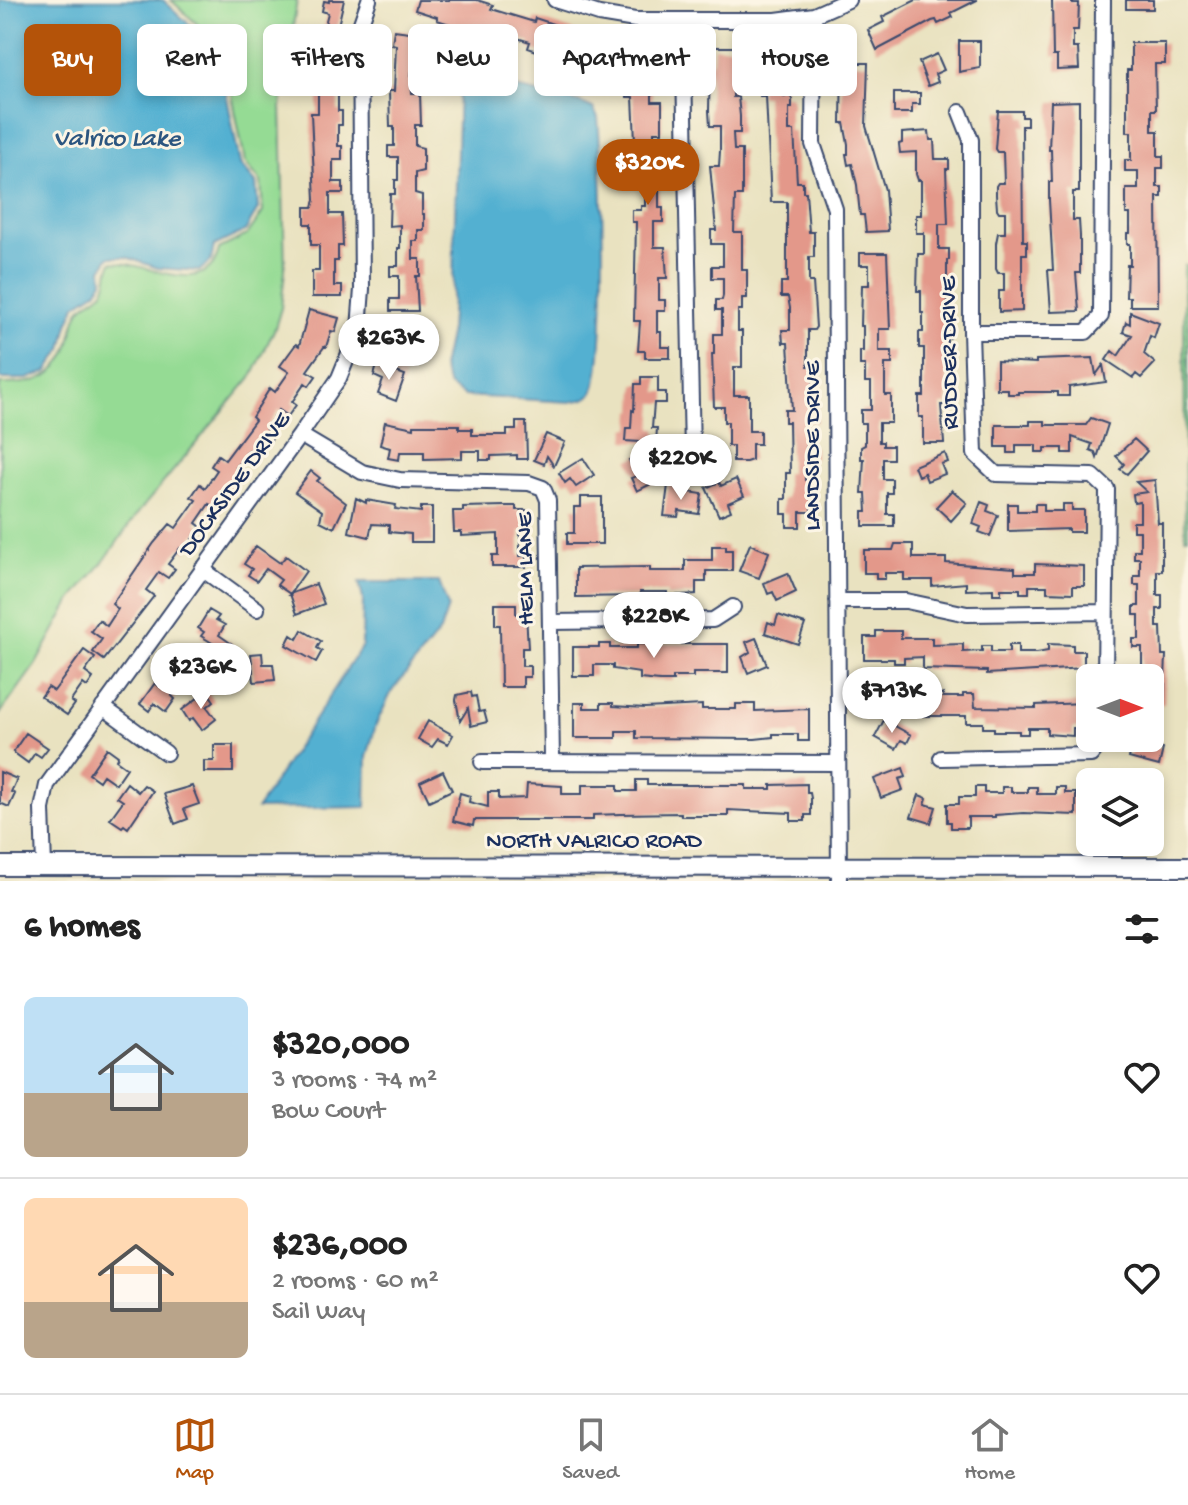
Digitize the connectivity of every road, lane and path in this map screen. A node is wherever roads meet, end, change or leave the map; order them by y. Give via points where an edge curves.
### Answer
1 (369, 0) edge
2 (555, 0) edge
3 (848, 0) edge
4 (1103, 0) edge
5 (814, 15) junction
6 (683, 20) junction
7 (960, 112) dead end
8 (971, 332) junction
9 (300, 435) junction
10 (692, 452) dead end
11 (202, 569) junction
12 (837, 601) junction
13 (733, 607) dead end
14 (257, 609) dead end
15 (1105, 612) junction
16 (551, 622) junction
17 (1105, 664) edge
18 (103, 707) junction
19 (1093, 752) edge
20 (166, 753) dead end
21 (941, 758) dead end
22 (552, 760) junction
23 (482, 762) dead end
24 (838, 763) junction
25 (0, 866) edge
26 (44, 866) junction
27 (1188, 867) edge
28 (425, 873) edge
29 (839, 875) edge

1 - 9 street, DOCKSIDE DRIVE via 360,26 359,329 339,378
2 - 6 street via 635,20
3 - 5 street
4 - 8 street via 1101,316 1086,332
5 - 6 street
5 - 12 street, LANDSIDE DRIVE via 813,144 835,209
6 - 10 street
7 - 8 street, RUDDER DRIVE via 971,140
8 - 15 street, RUDDER DRIVE via 975,454 996,474 1093,476 1107,489
9 - 11 street, DOCKSIDE DRIVE
9 - 16 street, HELM LANE via 362,472 400,480 529,483 543,488 548,500
11 - 14 street
11 - 18 street, DOCKSIDE DRIVE
12 - 15 street via 906,601 967,614
12 - 24 street, LANDSIDE DRIVE
13 - 16 street via 713,620
15 - 17 street, RUDDER DRIVE
16 - 22 street, HELM LANE
18 - 20 street
18 - 26 street, DOCKSIDE DRIVE via 47,785 42,809
19 - 21 street
22 - 23 street
22 - 24 street
24 - 29 street, LANDSIDE DRIVE
25 - 26 street, NORTH VALRICO ROAD
26 - 28 street, NORTH VALRICO ROAD
27 - 29 street, NORTH VALRICO ROAD
28 - 29 street, NORTH VALRICO ROAD

